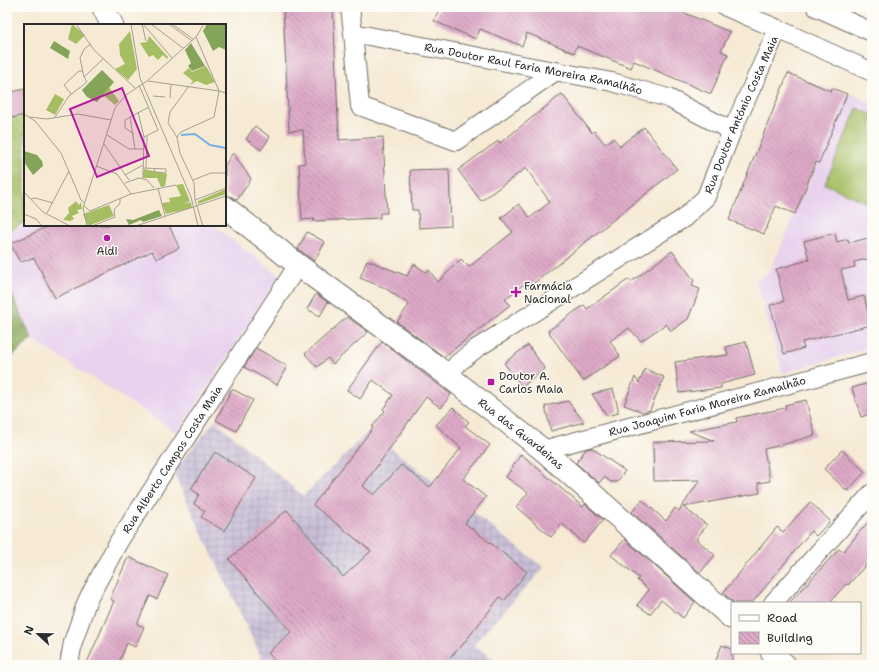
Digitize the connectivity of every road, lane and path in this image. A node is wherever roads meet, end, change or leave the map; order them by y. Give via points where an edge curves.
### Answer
1 (103, 7) edge
2 (350, 7) edge
3 (726, 7) edge
4 (816, 7) edge
5 (112, 24) edge
6 (778, 29) junction
7 (872, 32) edge
8 (353, 33) junction
9 (556, 72) junction
10 (872, 72) edge
11 (732, 132) junction
12 (226, 208) edge
13 (298, 265) junction
14 (872, 362) edge
15 (448, 376) junction
16 (543, 450) junction
17 (872, 493) edge
18 (774, 602) edge
19 (731, 617) edge
20 (773, 654) edge
21 (69, 665) edge
22 (785, 665) edge

1 - 5 main road
2 - 8 street
3 - 6 street
4 - 7 street
6 - 10 street
6 - 11 street, Rua Doutor António Costa Maia
8 - 9 street, Rua Doutor Raul Faria Moreira Ramalhão
8 - 9 street via 360,106 456,141
9 - 11 street, Rua Doutor Raul Faria Moreira Ramalhão via 612,82 668,98
11 - 15 street, Rua Doutor António Costa Maia via 706,197 684,218 477,348
12 - 13 main road, Rua das Guardeiras
13 - 15 main road, Rua das Guardeiras
13 - 21 street, Rua Alberto Campos Costa Maia via 119,541 87,601 73,642
14 - 16 street, Rua Joaquim Faria Moreira Ramalhão
15 - 16 main road, Rua das Guardeiras
16 - 19 main road, Rua das Guardeiras
17 - 18 street
20 - 22 main road

